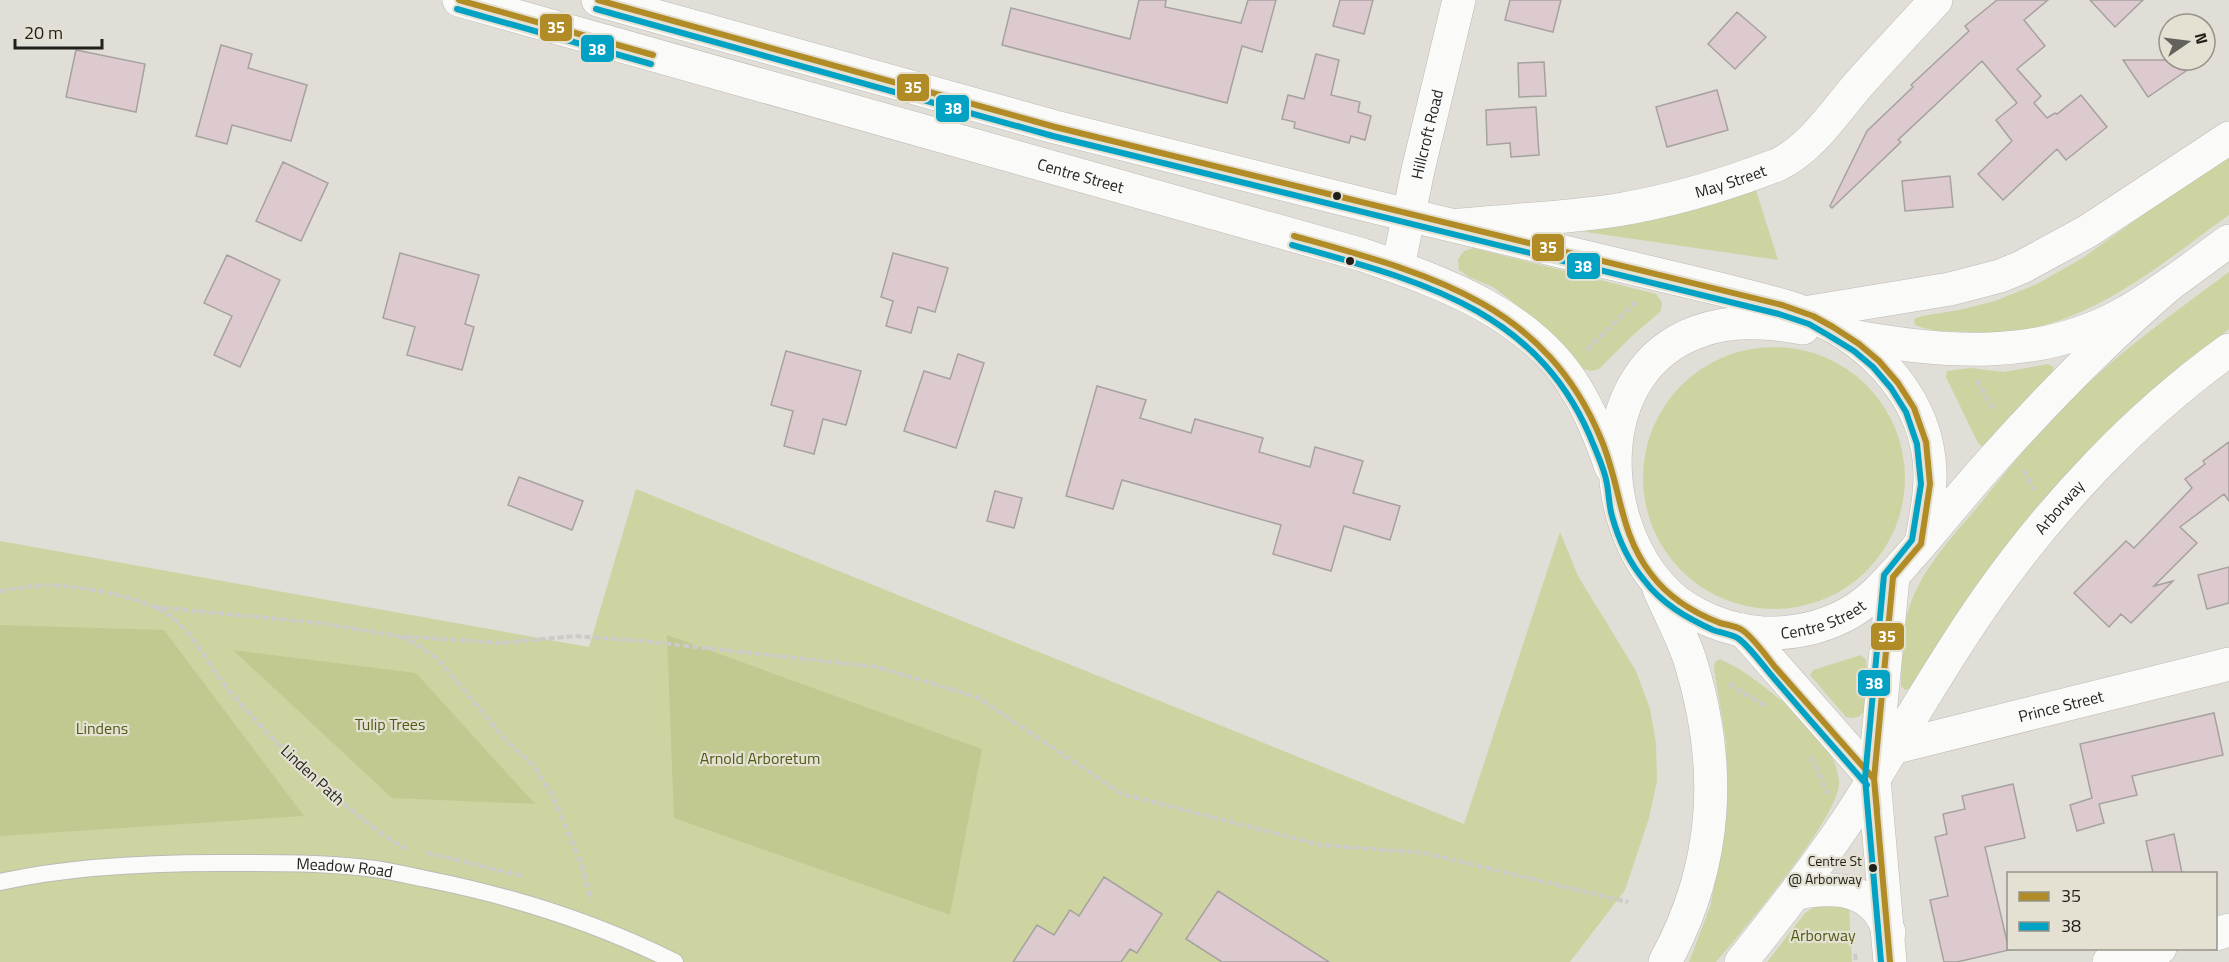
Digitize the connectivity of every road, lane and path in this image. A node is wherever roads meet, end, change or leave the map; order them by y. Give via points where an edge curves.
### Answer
1 (459, 0) edge
2 (598, 0) edge
3 (1459, 0) edge
4 (1936, 0) edge
5 (2229, 138) edge
6 (1408, 214) junction
7 (1458, 225) junction
8 (2229, 241) edge
9 (1398, 267) junction
10 (2170, 284) junction
11 (1638, 299) dead end
12 (1804, 313) junction
13 (1848, 336) junction
14 (2229, 350) edge
15 (1584, 352) dead end
16 (1976, 378) dead end
17 (1998, 416) dead end
18 (2022, 468) dead end
19 (1615, 477) junction
20 (2037, 495) dead end
21 (1921, 544) junction
22 (1653, 576) junction
23 (1893, 577) junction
24 (2, 590) edge
25 (155, 607) junction
26 (1743, 630) junction
27 (398, 636) junction
28 (2229, 664) edge
29 (1724, 681) dead end
30 (1774, 712) dead end
31 (1892, 748) junction
32 (1810, 756) dead end
33 (1874, 779) junction
34 (1830, 799) dead end
35 (527, 877) dead end
36 (0, 882) edge
37 (1796, 893) junction
38 (582, 898) dead end
39 (1628, 902) dead end
40 (1889, 947) edge
41 (2153, 950) edge
42 (675, 962) edge
43 (1665, 962) edge
44 (1741, 962) edge
45 (2109, 962) edge

1 - 9 main road, Centre Street
2 - 6 main road, Centre Street via 997,112
3 - 6 main road, Hillcroft Road
4 - 7 main road, May Street via 1806,145 1788,160 1684,196 1616,210
5 - 12 main road via 2088,231 2022,267 1950,290
6 - 7 main road, Centre Street
6 - 9 main road, Hillcroft Road
7 - 12 main road, Centre Street
8 - 10 main road
9 - 19 main road, Centre Street via 1490,308 1536,341 1578,391
10 - 13 main road via 2096,327 2031,346 1973,350
10 - 21 main road via 2043,406
11 - 15 path
12 - 13 main road, Centre Street
13 - 19 main road, Centre Street via 1779,324 1745,323 1713,327 1679,340 1649,365 1633,386 1617,438
13 - 21 main road, Centre Street via 1892,375 1924,431 1930,473
14 - 31 main road, Arborway via 2140,423 2025,548 1986,600
16 - 17 path
18 - 20 path
19 - 22 main road, Centre Street via 1625,525
21 - 23 main road, Centre Street
22 - 26 main road, Centre Street via 1684,607
22 - 43 main road via 1697,686 1708,742 1710,780 1708,833 1699,882
23 - 26 main road, Centre Street via 1859,606 1826,623 1789,632
23 - 33 main road, Centre Street
24 - 25 path, Linden Path via 50,585
25 - 27 path via 320,623
25 - 35 path, Linden Path via 186,632 227,688 274,739 366,822 407,850
26 - 33 main road, Centre Street
27 - 38 path via 438,659 505,739 533,765 552,795 582,866 591,902
27 - 39 path via 501,644 575,636 877,668 977,697 1122,794 1322,845 1425,854
28 - 31 main road, Prince Street
29 - 30 path
31 - 33 main road, Arborway
32 - 34 path
33 - 37 main road, Arborway
33 - 40 main road, Centre Street
36 - 42 lane, Meadow Road via 82,870 182,863 370,868 501,895
37 - 40 main road via 1831,889 1860,896 1879,910
37 - 44 main road, Arborway
41 - 45 main road

